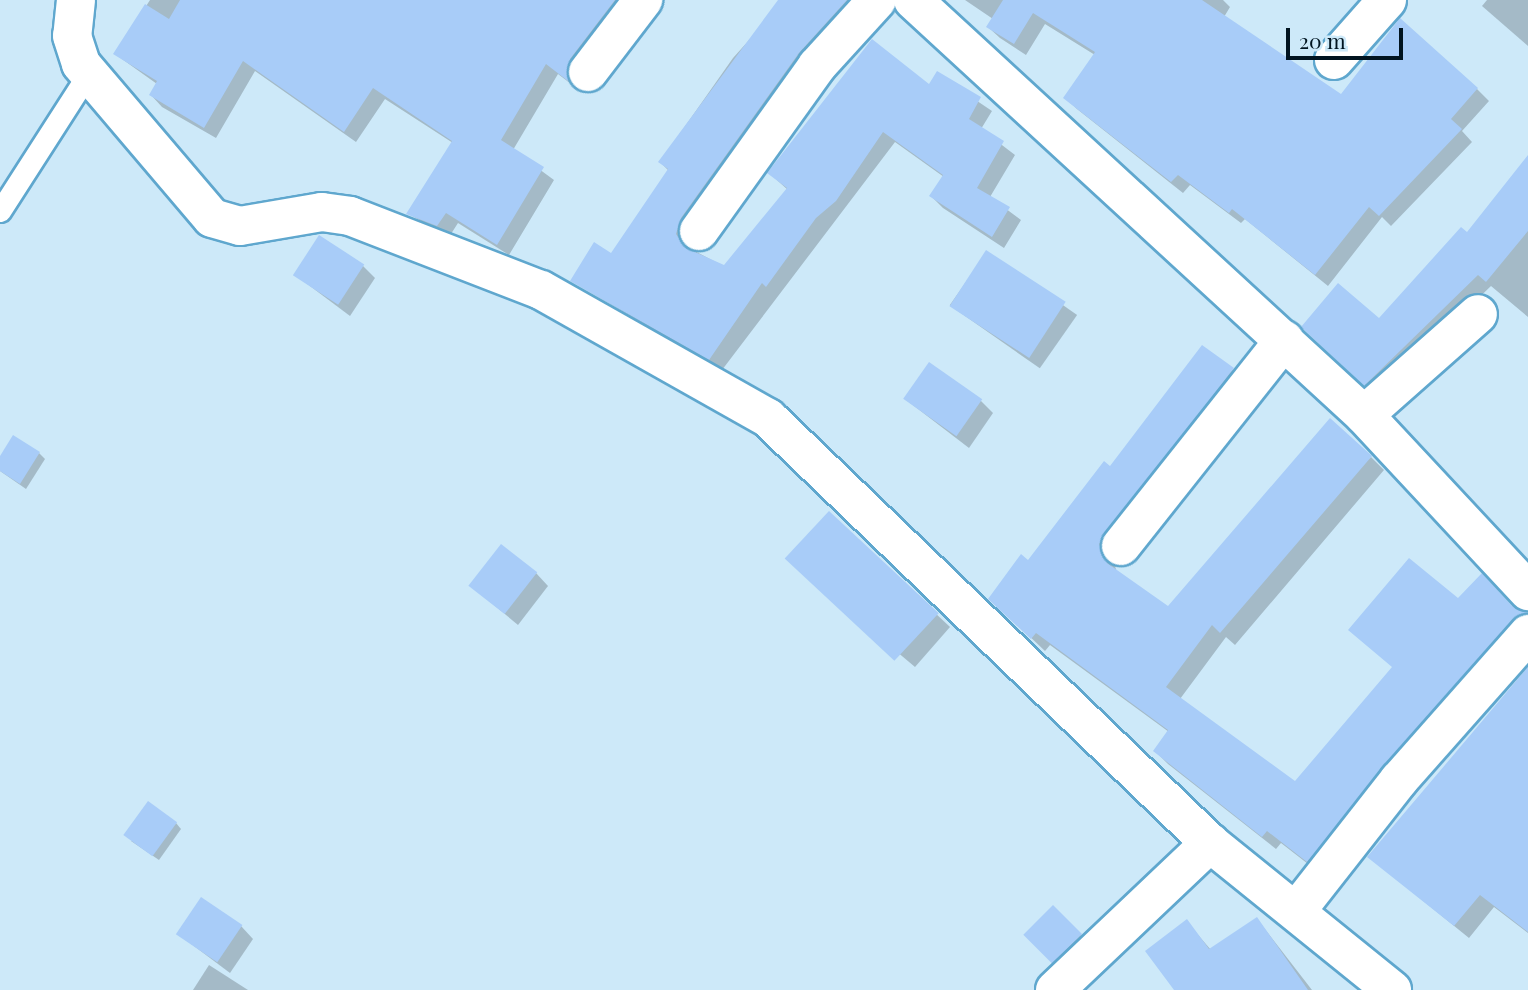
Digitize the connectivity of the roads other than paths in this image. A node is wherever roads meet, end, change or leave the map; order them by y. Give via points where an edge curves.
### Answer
1 (76, 0) edge
2 (643, 0) edge
3 (877, 0) edge
4 (913, 0) edge
5 (1387, 0) edge
6 (1334, 60) dead end
7 (588, 72) dead end
8 (88, 74) junction
9 (0, 211) edge
10 (699, 231) dead end
11 (1478, 314) dead end
12 (1284, 340) junction
13 (1364, 415) junction
14 (1121, 546) dead end
15 (1521, 572) edge
16 (1528, 634) edge
17 (1210, 843) junction
18 (1297, 909) junction
19 (1055, 990) edge
20 (1392, 990) edge

1 - 8 street via 72,36
2 - 7 street
3 - 10 street via 817,66
4 - 12 street
5 - 6 street
8 - 9 lane
8 - 17 street via 201,207 224,225 322,212 350,216 541,290 768,418
11 - 13 street
12 - 13 street
12 - 14 street
13 - 15 street
16 - 18 street
17 - 18 street
17 - 19 street
18 - 20 street

